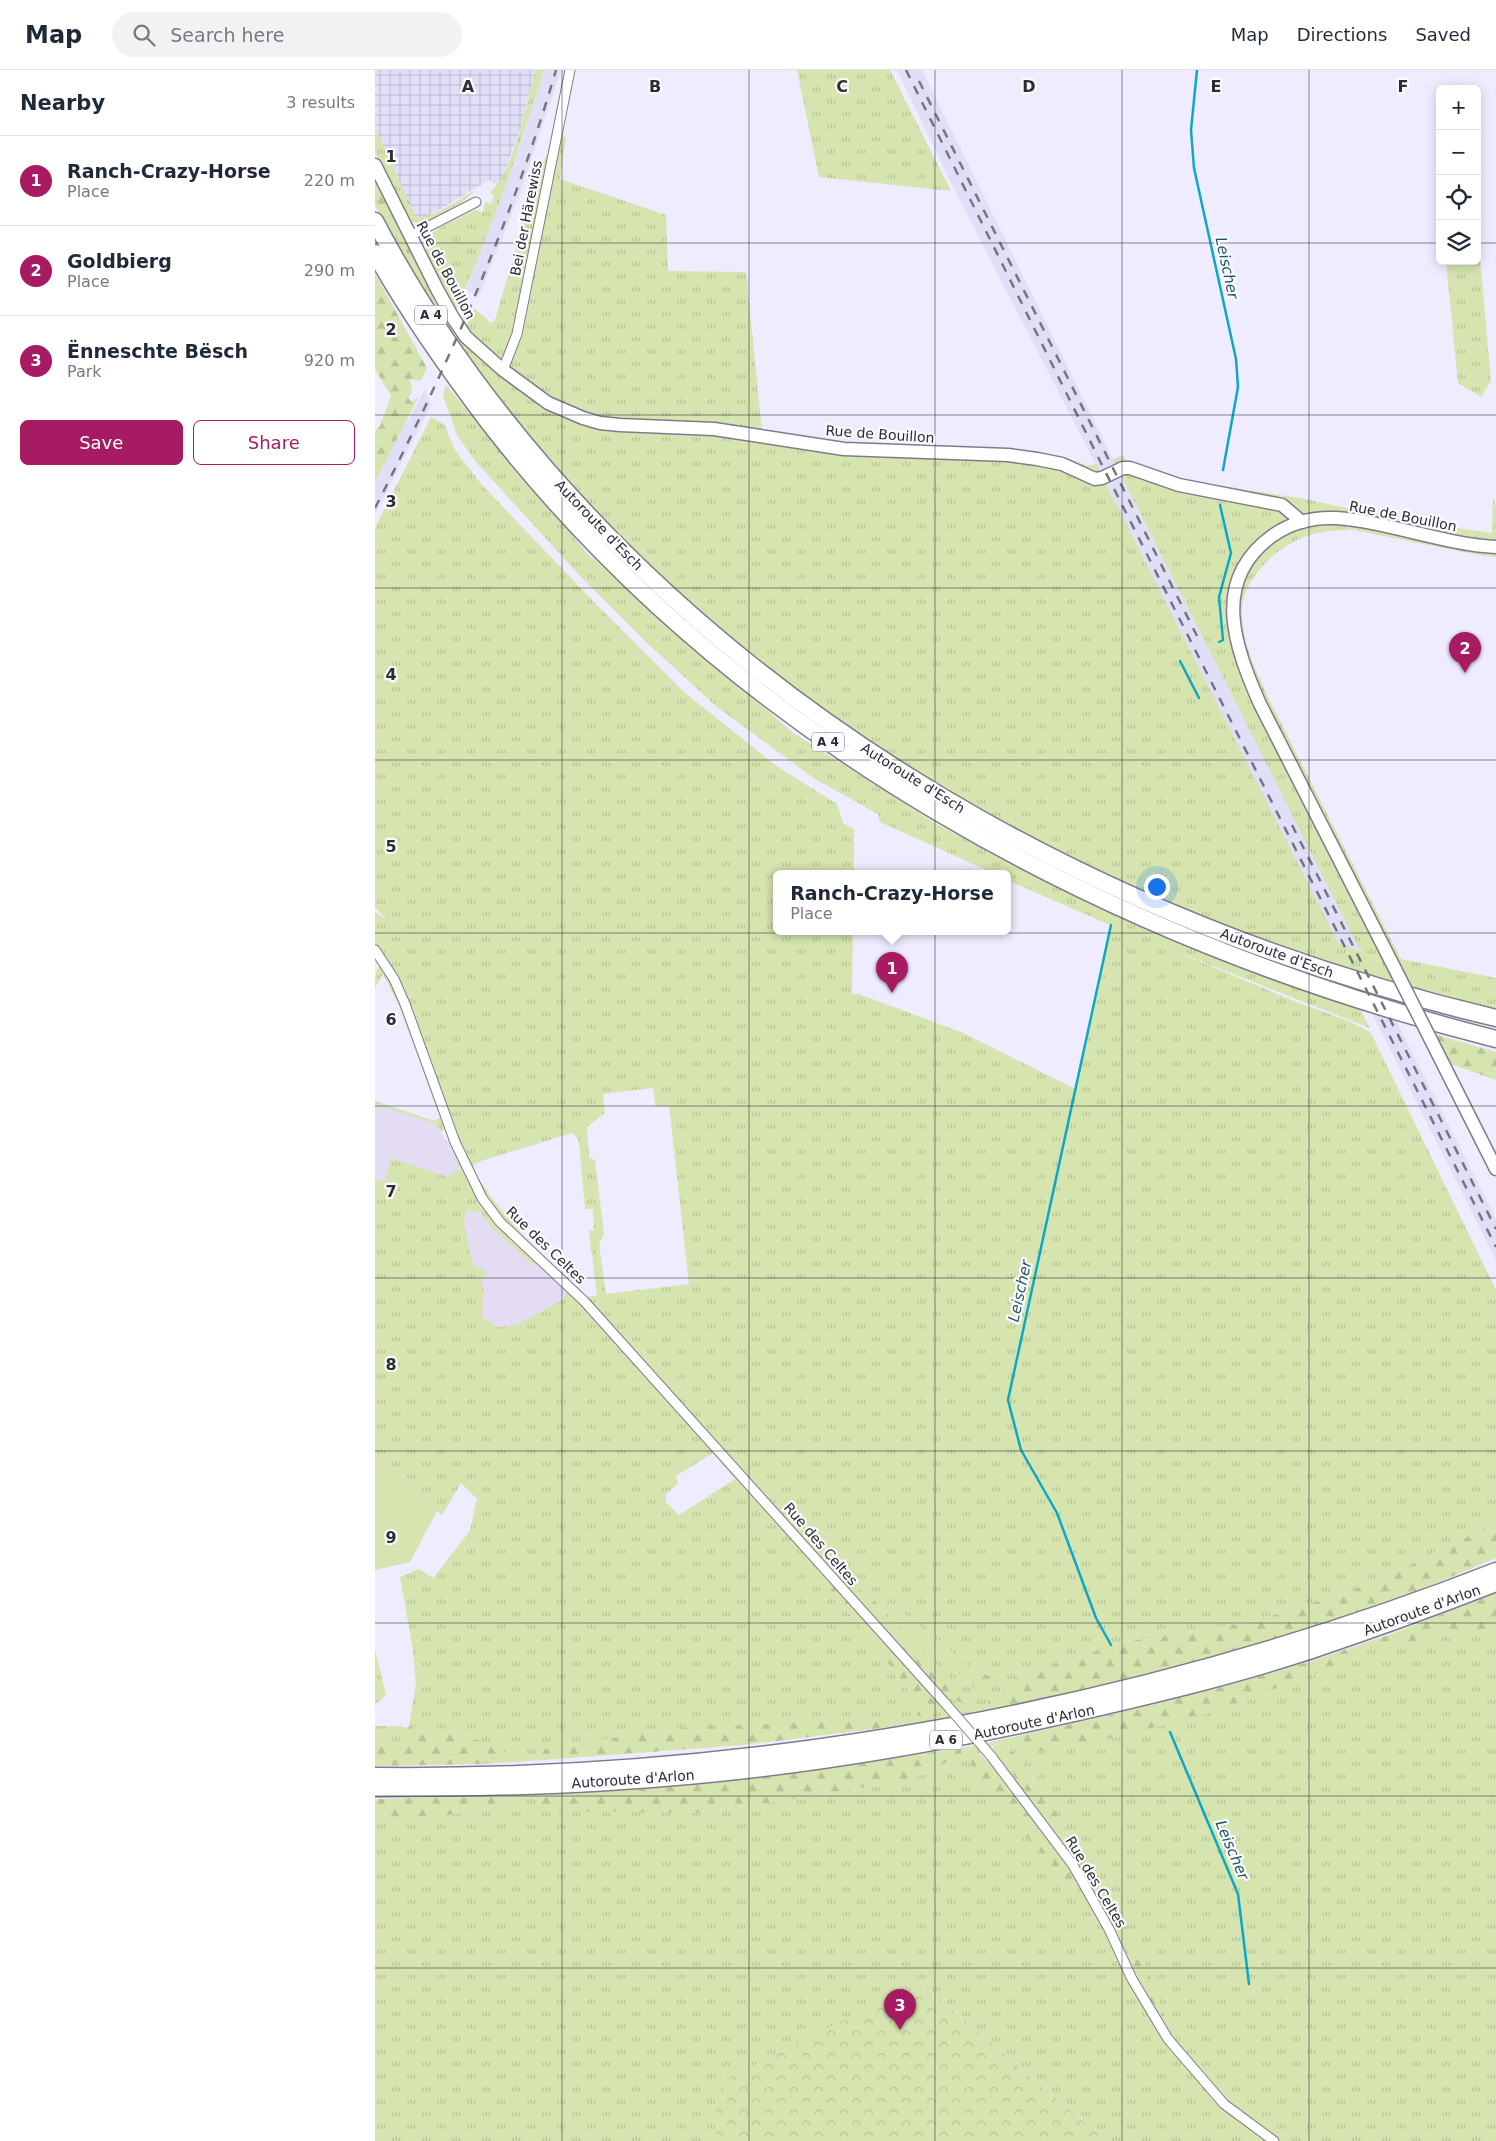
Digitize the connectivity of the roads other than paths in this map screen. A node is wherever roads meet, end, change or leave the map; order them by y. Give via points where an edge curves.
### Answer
1 (570, 70) edge
2 (375, 165) edge
3 (476, 202) dead end
4 (375, 221) edge
5 (410, 236) junction
6 (375, 253) edge
7 (503, 370) junction
8 (1302, 522) junction
9 (1496, 547) edge
10 (375, 950) edge
11 (1496, 1018) edge
12 (1496, 1039) edge
13 (1496, 1169) edge
14 (1496, 1571) edge
15 (1496, 1583) edge
16 (375, 1776) edge
17 (375, 1788) edge
18 (1274, 2141) edge

1 - 7 street, Bei der Härewiss via 517,334
2 - 5 street, Rue de Bouillon
3 - 5 street
4 - 11 highway, Autoroute d'Esch / A 4 via 441,331 477,382 572,498 626,555 698,621 831,725 935,793 1006,833 1149,903 1237,940 1358,982
5 - 7 street, Rue de Bouillon via 466,337
6 - 12 highway, Autoroute d'Esch / A 4 via 463,389 558,506 621,572 685,630 822,738 913,798 978,835 1142,918 1317,985
7 - 8 street, Rue de Bouillon via 548,404 600,423 714,429 875,452 1028,458 1062,464 1095,479 1130,468 1179,485 1282,505
8 - 9 street, Rue de Bouillon via 1334,518 1360,521
8 - 13 street, bridge via 1282,529 1264,542 1240,572 1232,600 1236,638 1244,666 1260,704
10 - 18 street, Rue des Celtes, bridge via 394,979 405,1004 455,1142 482,1198 500,1222 584,1301 991,1756 1073,1865 1167,2039 1224,2104
14 - 16 highway, Autoroute d'Arlon / A 6 via 1355,1622 1207,1667 996,1718 778,1754 679,1764 520,1774
15 - 17 highway, Autoroute d'Arlon / A 6 via 1318,1648 1212,1679 1103,1707 923,1744 779,1766 631,1781

